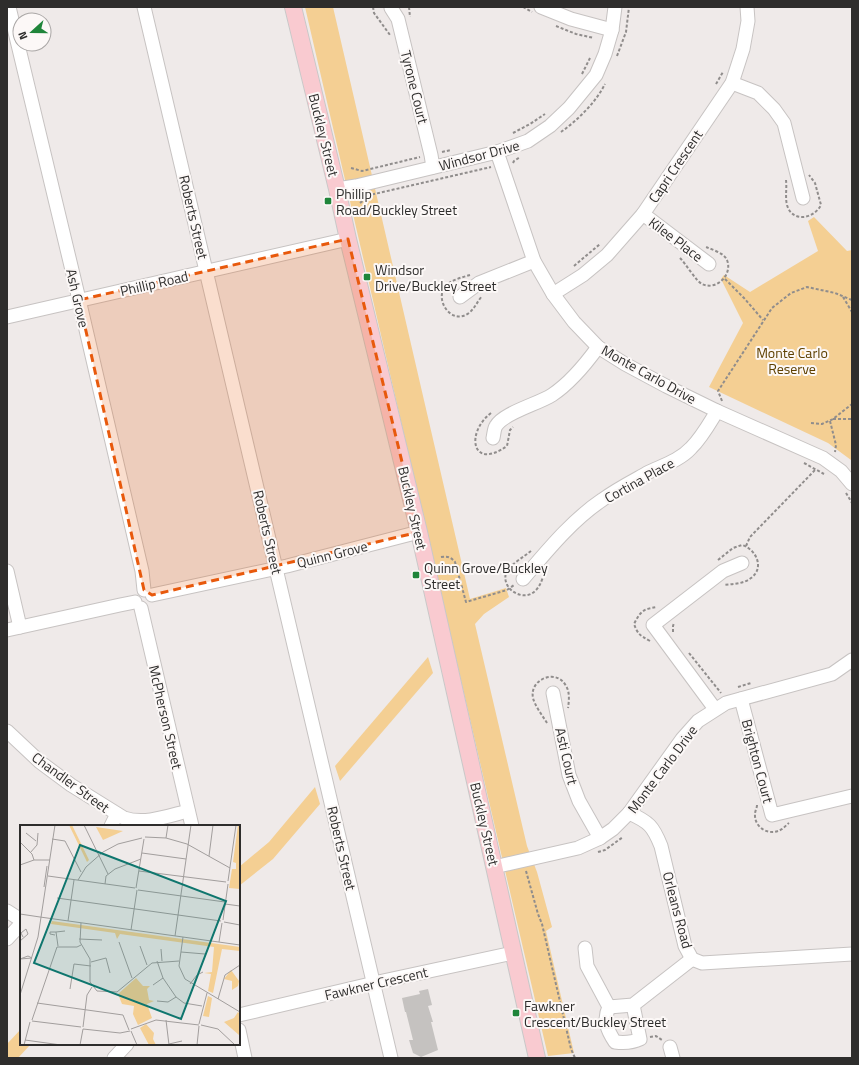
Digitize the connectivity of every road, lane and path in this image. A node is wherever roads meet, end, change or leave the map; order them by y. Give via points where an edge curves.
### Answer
1 (9, 7) edge
2 (144, 7) edge
3 (293, 7) edge
4 (542, 7) edge
5 (615, 7) edge
6 (629, 7) edge
7 (747, 7) edge
8 (392, 8) edge
9 (612, 30) junction
10 (590, 58) dead end
11 (616, 61) dead end
12 (724, 69) dead end
13 (580, 76) dead end
14 (605, 82) dead end
15 (732, 83) junction
16 (713, 90) dead end
17 (550, 111) dead end
18 (512, 134) dead end
19 (559, 134) dead end
20 (454, 150) dead end
21 (525, 154) dead end
22 (514, 160) junction
23 (432, 161) junction
24 (499, 165) junction
25 (352, 168) dead end
26 (337, 189) junction
27 (803, 198) dead end
28 (360, 203) dead end
29 (643, 214) junction
30 (348, 239) junction
31 (600, 244) dead end
32 (534, 261) junction
33 (709, 264) dead end
34 (572, 268) dead end
35 (207, 271) junction
36 (473, 274) dead end
37 (725, 279) dead end
38 (485, 293) dead end
39 (553, 294) junction
40 (843, 296) junction
41 (460, 297) dead end
42 (79, 300) junction
43 (852, 300) edge
44 (852, 312) edge
45 (7, 317) edge
46 (763, 320) junction
47 (598, 347) junction
48 (716, 397) dead end
49 (852, 404) edge
50 (720, 406) junction
51 (833, 419) junction
52 (852, 419) edge
53 (830, 421) junction
54 (811, 423) dead end
55 (493, 438) dead end
56 (830, 463) junction
57 (816, 469) dead end
58 (852, 484) edge
59 (419, 532) junction
60 (441, 557) dead end
61 (742, 563) dead end
62 (547, 566) dead end
63 (276, 568) junction
64 (7, 571) edge
65 (523, 579) joint
66 (721, 586) dead end
67 (510, 588) junction
68 (148, 592) junction
69 (138, 605) junction
70 (674, 623) dead end
71 (20, 627) junction
72 (7, 630) edge
73 (676, 636) dead end
74 (685, 648) dead end
75 (852, 660) edge
76 (554, 693) dead end
77 (722, 694) dead end
78 (741, 699) junction
79 (716, 709) junction
80 (7, 731) edge
81 (852, 796) edge
82 (188, 811) junction
83 (629, 813) junction
84 (117, 814) junction
85 (112, 825) edge
86 (192, 825) edge
87 (624, 836) dead end
88 (600, 838) junction
89 (594, 854) dead end
90 (494, 867) junction
91 (522, 872) dead end
92 (7, 911) edge
93 (20, 919) edge
94 (20, 925) edge
95 (7, 940) edge
96 (585, 948) dead end
97 (513, 953) junction
98 (852, 954) edge
99 (692, 958) junction
100 (374, 983) junction
101 (633, 1005) junction
102 (610, 1007) junction
103 (240, 1015) edge
104 (240, 1035) edge
105 (640, 1039) junction
106 (126, 1045) edge
107 (671, 1052) edge
108 (114, 1058) edge
109 (245, 1058) edge
110 (392, 1058) edge
111 (537, 1058) edge
112 (575, 1058) edge

1 - 42 street, Ash Grove
2 - 35 street, Roberts Street
3 - 26 main road, Buckley Street
4 - 9 street via 571,19
5 - 9 street, Windsor Drive
6 - 11 path via 626,32
7 - 15 street, Capri Crescent via 748,21 743,49
8 - 23 street, Tyrone Court via 398,19
9 - 24 street, Windsor Drive via 596,75 570,108
10 - 13 path
12 - 16 path
14 - 19 path via 587,108
15 - 27 street via 758,93 784,123
15 - 29 street, Capri Crescent
17 - 18 path
20 - 23 path
21 - 22 path
22 - 24 path
22 - 24 path
23 - 24 street, Windsor Drive
23 - 25 path via 362,171
23 - 26 street, Windsor Drive via 356,186
24 - 28 path via 370,196
24 - 32 street, Monte Carlo Drive
26 - 30 main road, Buckley Street
29 - 33 street, Kilee Place
29 - 39 street, Capri Crescent via 607,255 583,275
30 - 35 street, Phillip Road
30 - 59 main road, Buckley Street
31 - 34 path
32 - 39 street, Monte Carlo Drive
32 - 41 street via 479,283
35 - 42 street, Phillip Road
35 - 63 street, Roberts Street
36 - 38 path via 449,283 444,289 442,295 446,309 450,314 458,316 468,314
37 - 46 path
39 - 47 street, Monte Carlo Drive via 574,322
40 - 43 path
40 - 44 path
40 - 46 path via 806,287 791,293 772,308
42 - 45 street, Phillip Road
42 - 68 street, Ash Grove
46 - 50 path via 718,391
47 - 50 street, Monte Carlo Drive via 638,371
47 - 55 street via 584,366 552,395 504,418 496,425
48 - 50 path
49 - 51 path
50 - 56 street, Monte Carlo Drive
50 - 65 street, Cortina Place via 701,437 690,449 674,461 602,500 554,543
51 - 52 path
51 - 53 path
53 - 54 path via 822,424
53 - 56 path via 836,444 834,457
56 - 58 street, Monte Carlo Drive
57 - 66 path via 750,536 746,546 756,555 759,566 752,578
59 - 63 street, Quinn Grove
59 - 90 main road, Buckley Street
60 - 67 path via 446,556 455,562 466,602
61 - 79 street via 718,575 653,625
62 - 67 path via 538,589 533,593 521,596 514,594
63 - 68 street, Quinn Grove
63 - 100 street, Roberts Street
64 - 71 street
65 - 67 path
68 - 69 street via 138,591
69 - 71 street via 120,604
69 - 82 street, McPherson Street
70 - 73 path via 672,630
71 - 72 street
74 - 77 path
75 - 78 street, Monte Carlo Drive via 832,674
76 - 88 street, Asti Court via 569,775 579,801
78 - 79 street, Monte Carlo Drive
78 - 81 street, Brighton Court via 772,814
79 - 83 street, Monte Carlo Drive via 698,721 682,739
80 - 84 street, Chandler Street via 40,762 71,786
82 - 84 street, Chandler Street via 145,821 133,821
82 - 86 street, McPherson Street
83 - 88 street, Monte Carlo Drive
83 - 99 street, Orleans Road via 645,820 656,832 685,946
84 - 85 street
87 - 89 path via 605,850
88 - 90 street, Monte Carlo Drive via 578,848
90 - 97 main road, Buckley Street
91 - 112 path via 527,871
92 - 93 street
94 - 95 street
96 - 102 street via 587,966
97 - 100 street, Fawkner Crescent
97 - 111 main road, Buckley Street
98 - 99 street, Orleans Road via 702,963
99 - 101 street
100 - 103 street, Fawkner Crescent
100 - 110 street, Roberts Street
101 - 102 street
101 - 105 street
102 - 105 street via 606,1014 606,1023 615,1042 624,1043
104 - 109 street
105 - 107 path via 656,1036
106 - 108 street

